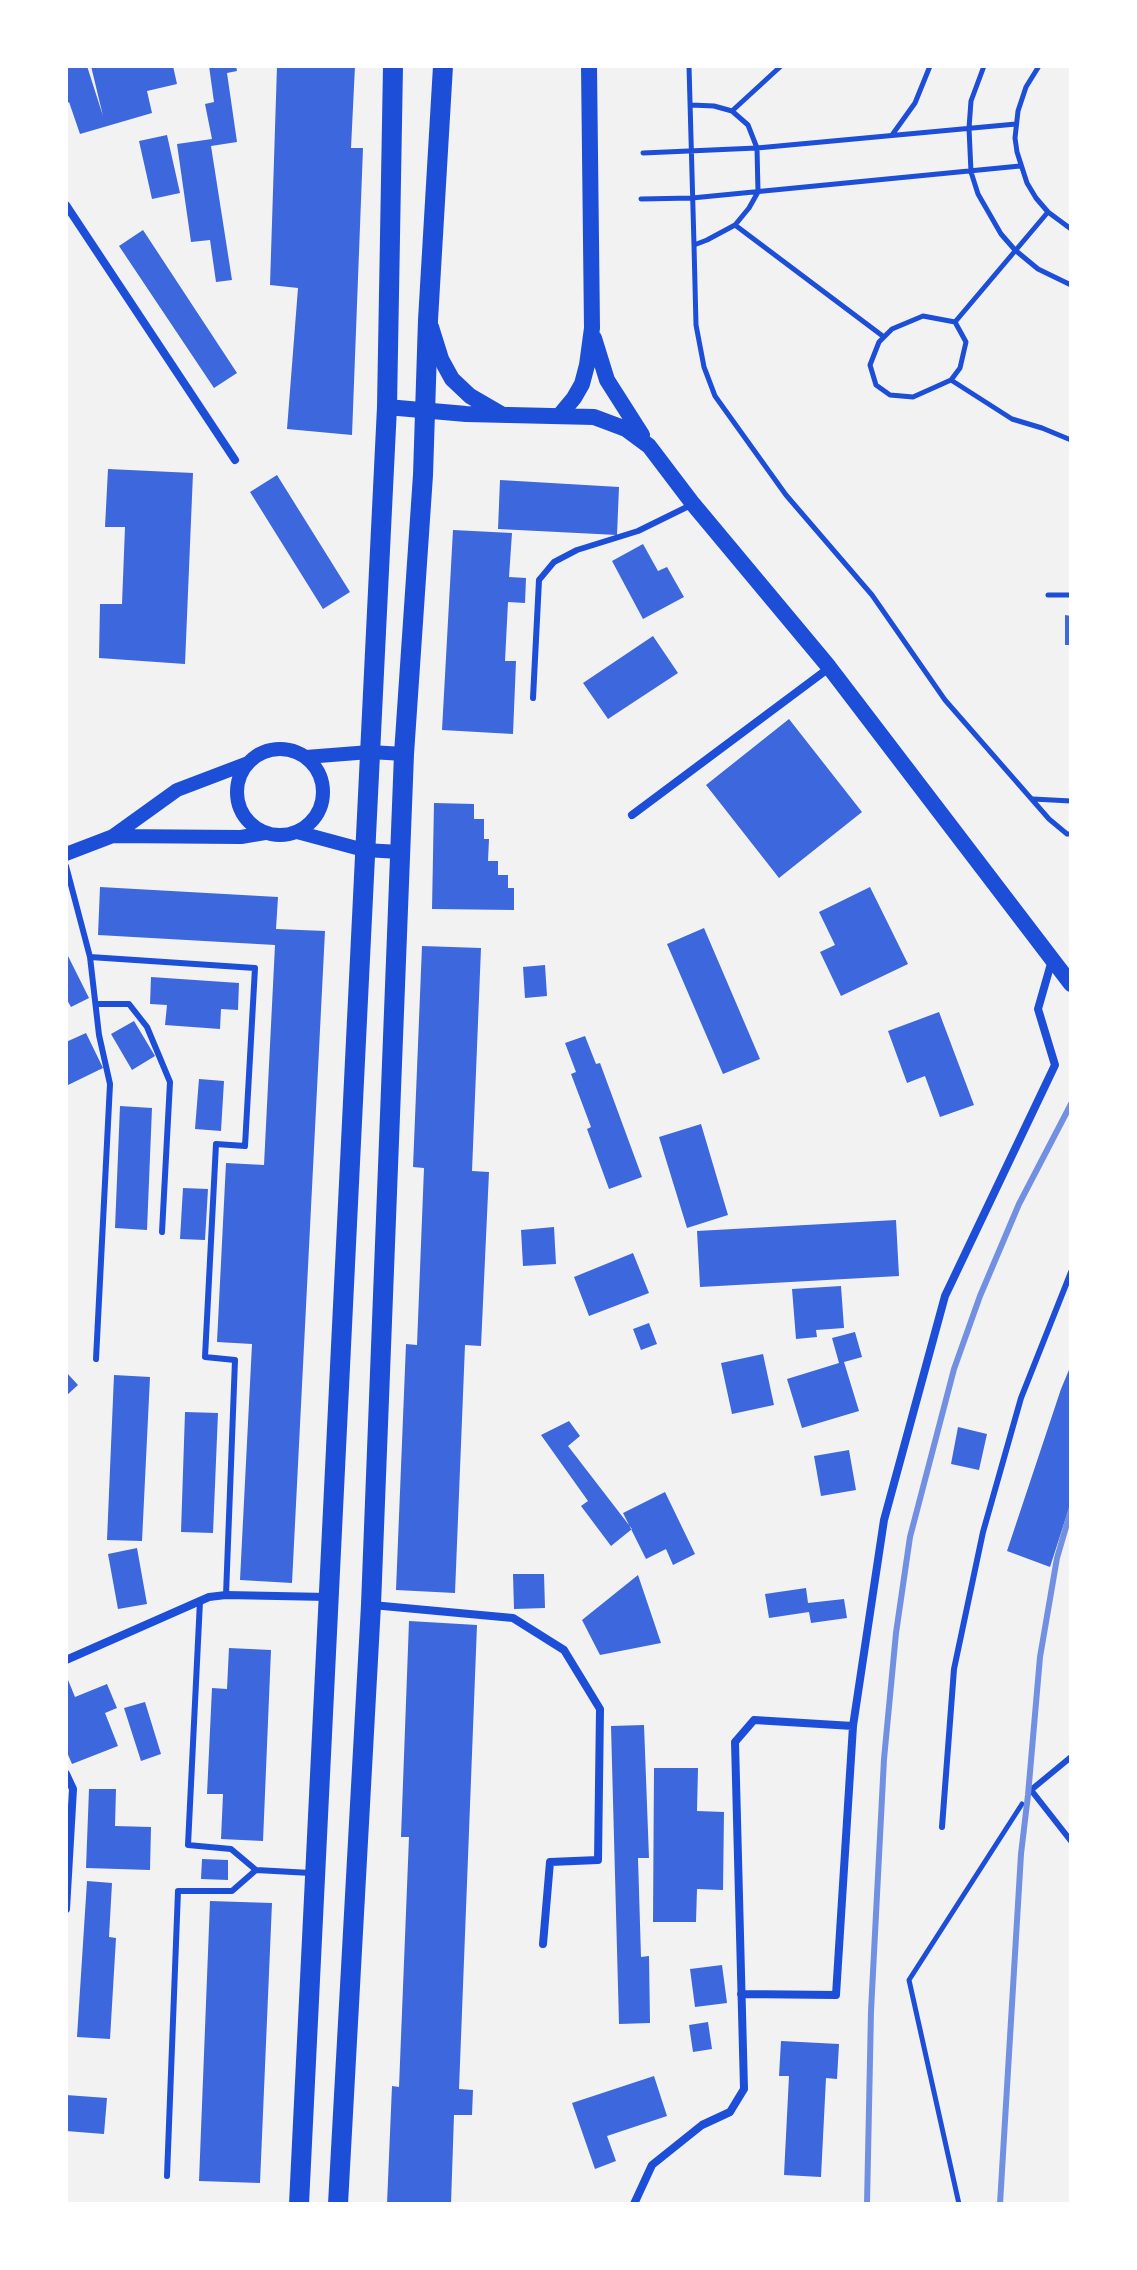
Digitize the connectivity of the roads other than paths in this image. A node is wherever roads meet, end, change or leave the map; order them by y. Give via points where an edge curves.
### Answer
1 (393, 66) edge
2 (443, 66) edge
3 (589, 66) edge
4 (66, 205) edge
5 (428, 320) junction
6 (592, 328) junction
7 (387, 407) junction
8 (425, 412) junction
9 (502, 415) junction
10 (559, 416) junction
11 (649, 446) junction
12 (235, 460) dead end
13 (693, 504) junction
14 (829, 667) junction
15 (533, 698) dead end
16 (370, 752) junction
17 (404, 754) junction
18 (306, 757) junction
19 (248, 763) junction
20 (632, 815) dead end
21 (297, 832) junction
22 (265, 833) junction
23 (113, 836) junction
24 (364, 850) junction
25 (400, 852) junction
26 (66, 854) edge
27 (66, 866) edge
28 (90, 957) junction
29 (1052, 960) junction
30 (1071, 984) edge
31 (96, 1004) junction
32 (162, 1232) dead end
33 (1071, 1272) edge
34 (96, 1359) dead end
35 (226, 1595) junction
36 (328, 1597) junction
37 (200, 1601) junction
38 (371, 1605) junction
39 (66, 1660) edge
40 (853, 1726) junction
41 (1071, 1757) edge
42 (66, 1774) edge
43 (942, 1827) dead end
44 (1071, 1841) edge
45 (256, 1870) junction
46 (315, 1873) junction
47 (66, 1909) edge
48 (543, 1944) dead end
49 (741, 1994) junction
50 (167, 2176) dead end
51 (299, 2204) edge
52 (338, 2204) edge
53 (634, 2204) edge

1 - 7 main road
2 - 5 main road
3 - 6 main road
4 - 12 street
5 - 8 main road
5 - 9 main road via 452,379
6 - 10 main road via 582,384
6 - 11 main road via 607,380
7 - 8 main road
7 - 16 main road
8 - 9 main road
8 - 17 main road
9 - 10 main road
10 - 11 main road via 611,422
11 - 13 main road
13 - 14 main road
13 - 15 lane via 638,531 577,550 554,562 539,580
14 - 20 street
14 - 29 main road
16 - 17 street
16 - 18 street
16 - 24 main road
17 - 25 main road
18 - 19 street via 274,749
18 - 21 street via 321,780 321,806
19 - 22 street via 240,774 238,802 243,815
19 - 23 street via 177,790
21 - 22 street
21 - 24 street
22 - 23 street
23 - 26 street
24 - 25 street
24 - 36 main road
25 - 38 main road
27 - 28 lane
28 - 31 lane
28 - 35 lane via 255,968 245,1146 216,1144 205,1357 235,1360
29 - 30 main road
29 - 40 street via 1038,1009 1055,1065 945,1296 884,1520
31 - 32 lane via 129,1004 147,1027 170,1082
31 - 34 lane via 110,1084
33 - 43 lane via 1021,1398 983,1532 954,1669
35 - 36 street
35 - 37 street
36 - 46 main road
37 - 39 street
37 - 45 lane via 188,1845 231,1849
38 - 48 street via 513,1618 564,1650 600,1709 598,1860 550,1862
38 - 52 main road
40 - 49 street via 836,1995
40 - 49 street via 754,1720 735,1742
41 - 44 lane via 1031,1790
42 - 47 street via 73,1789
45 - 46 lane
45 - 50 lane via 232,1891 178,1891
46 - 51 main road
49 - 53 street via 744,2089 730,2112 702,2125 652,2165

